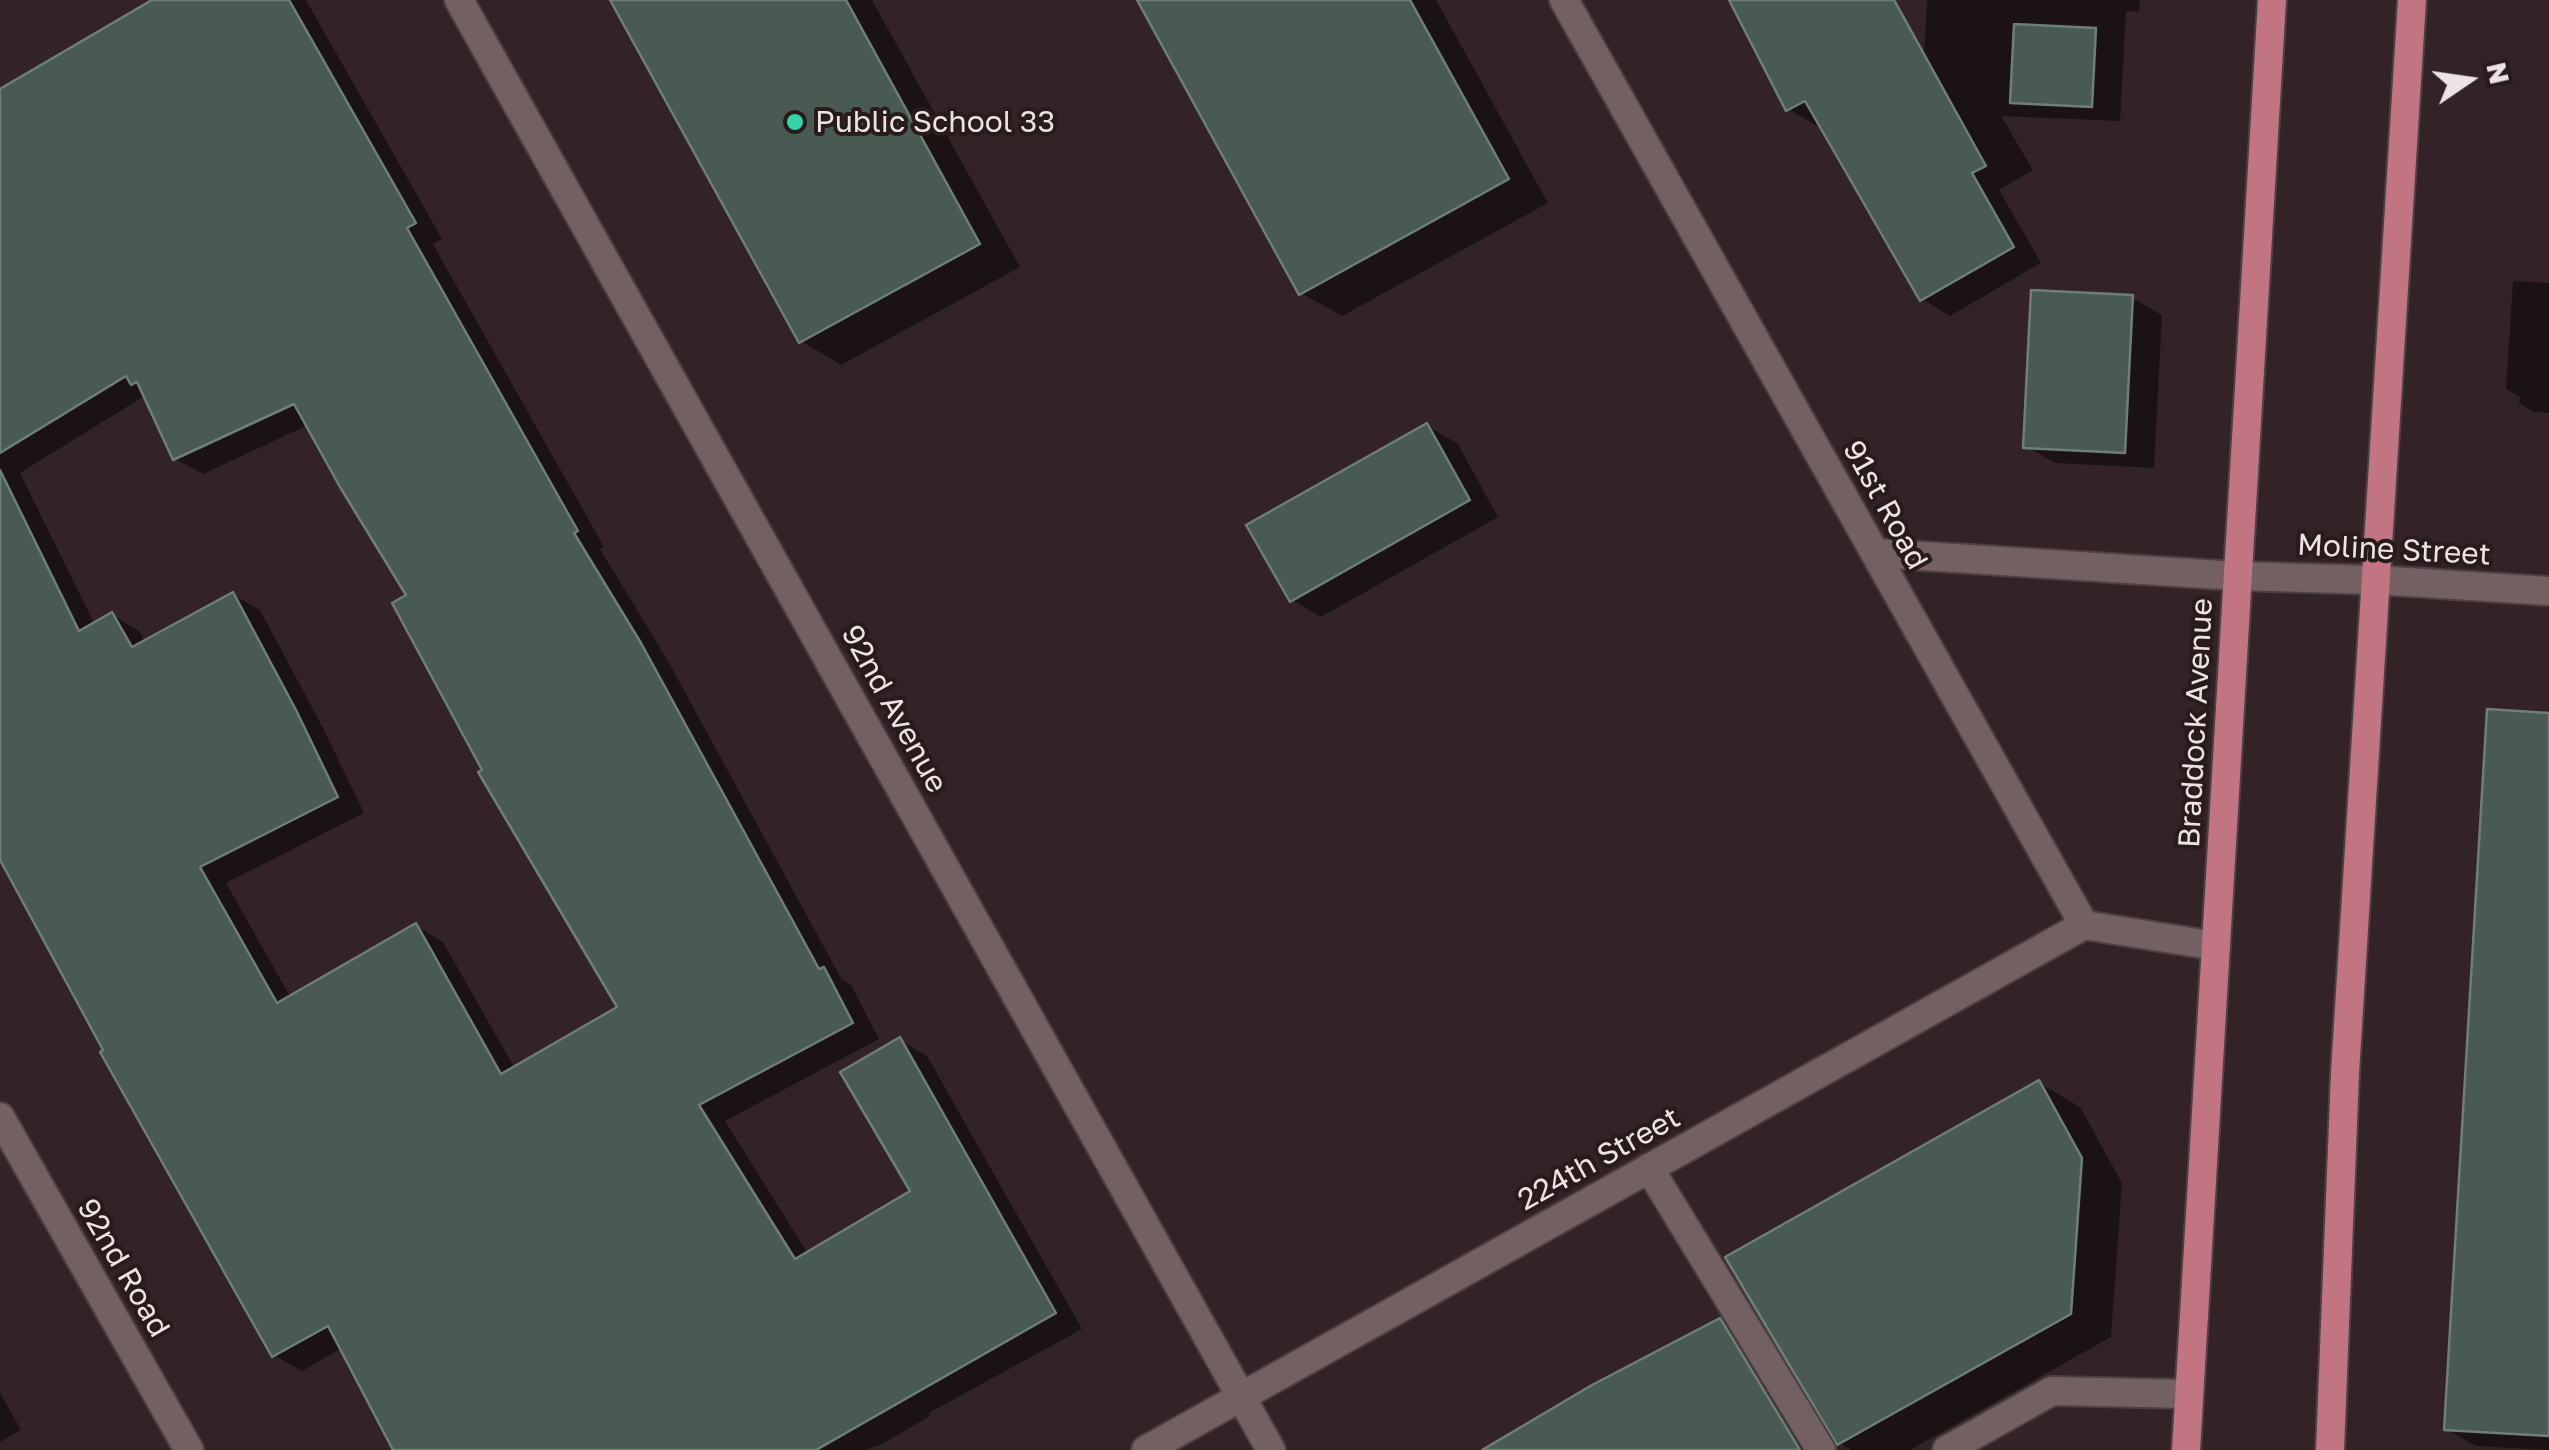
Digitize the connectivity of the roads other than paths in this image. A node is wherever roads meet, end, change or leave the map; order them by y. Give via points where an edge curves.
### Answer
1 (459, 0) edge
2 (1564, 0) edge
3 (2272, 0) edge
4 (2412, 0) edge
5 (1874, 552) junction
6 (2237, 576) junction
7 (2376, 580) junction
8 (2549, 591) edge
9 (2084, 925) junction
10 (2216, 946) junction
11 (0, 1117) edge
12 (1649, 1168) junction
13 (2188, 1394) junction
14 (1242, 1396) junction
15 (188, 1450) edge
16 (1146, 1450) edge
17 (1271, 1450) edge
18 (1821, 1450) edge
19 (1947, 1450) edge
20 (2186, 1450) edge
21 (2330, 1450) edge

1 - 14 street, 92nd Avenue
2 - 5 street, 91st Road
3 - 6 main road, Braddock Avenue
4 - 7 main road
5 - 6 street, Moline Street
5 - 9 street, 91st Road
6 - 7 street, Moline Street
6 - 10 main road, Braddock Avenue
7 - 8 street, Moline Street
7 - 21 main road via 2344,1073
9 - 10 street
9 - 12 street, 224th Street
10 - 13 main road, Braddock Avenue
11 - 15 street, 92nd Road
12 - 14 street, 224th Street
12 - 18 street
13 - 19 street via 2052,1391
13 - 20 main road, Braddock Avenue
14 - 16 street, 224th Street
14 - 17 street, 92nd Avenue

